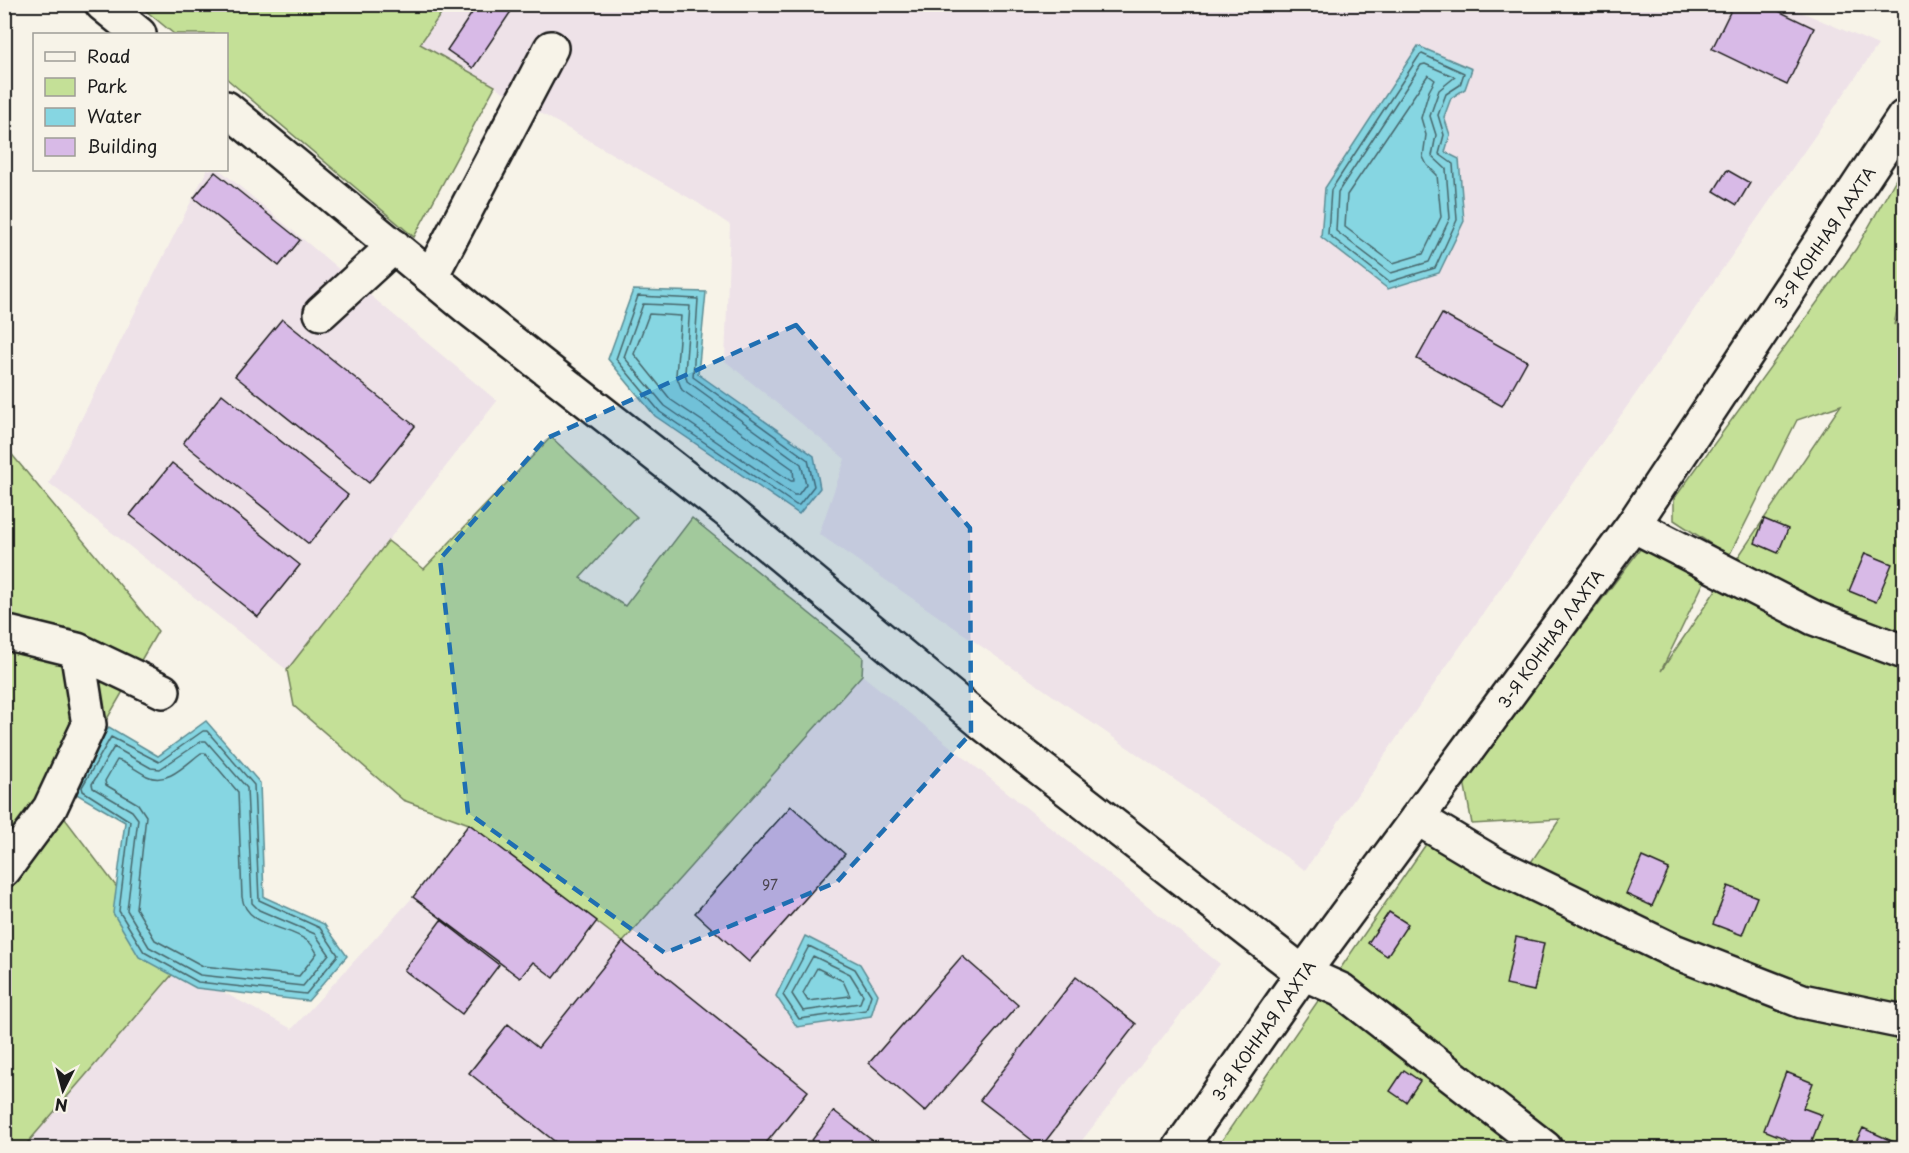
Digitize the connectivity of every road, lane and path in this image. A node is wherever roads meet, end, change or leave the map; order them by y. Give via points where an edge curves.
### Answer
1 (102, 4) edge
2 (138, 33) edge
3 (552, 48) dead end
4 (228, 110) edge
5 (1905, 117) edge
6 (394, 246) junction
7 (431, 276) junction
8 (321, 313) dead end
9 (1633, 525) junction
10 (4, 632) edge
11 (77, 650) junction
12 (1905, 652) edge
13 (163, 691) dead end
14 (1417, 818) junction
15 (4, 870) edge
16 (1303, 973) junction
17 (1905, 1022) edge
18 (1180, 1149) edge
19 (1545, 1149) edge

1 - 2 street
3 - 7 street
4 - 6 street
5 - 9 street, 3-Я КОННАЯ ЛАХТА
6 - 7 street
6 - 8 street
7 - 16 street via 725,509 985,725
9 - 12 street via 1814,618
9 - 14 street, 3-Я КОННАЯ ЛАХТА
10 - 11 street
11 - 13 street
11 - 15 street via 89,725 50,808
14 - 16 street, 3-Я КОННАЯ ЛАХТА
14 - 17 street via 1496,865 1676,952 1802,1001
16 - 18 street, 3-Я КОННАЯ ЛАХТА
16 - 19 street via 1341,990

